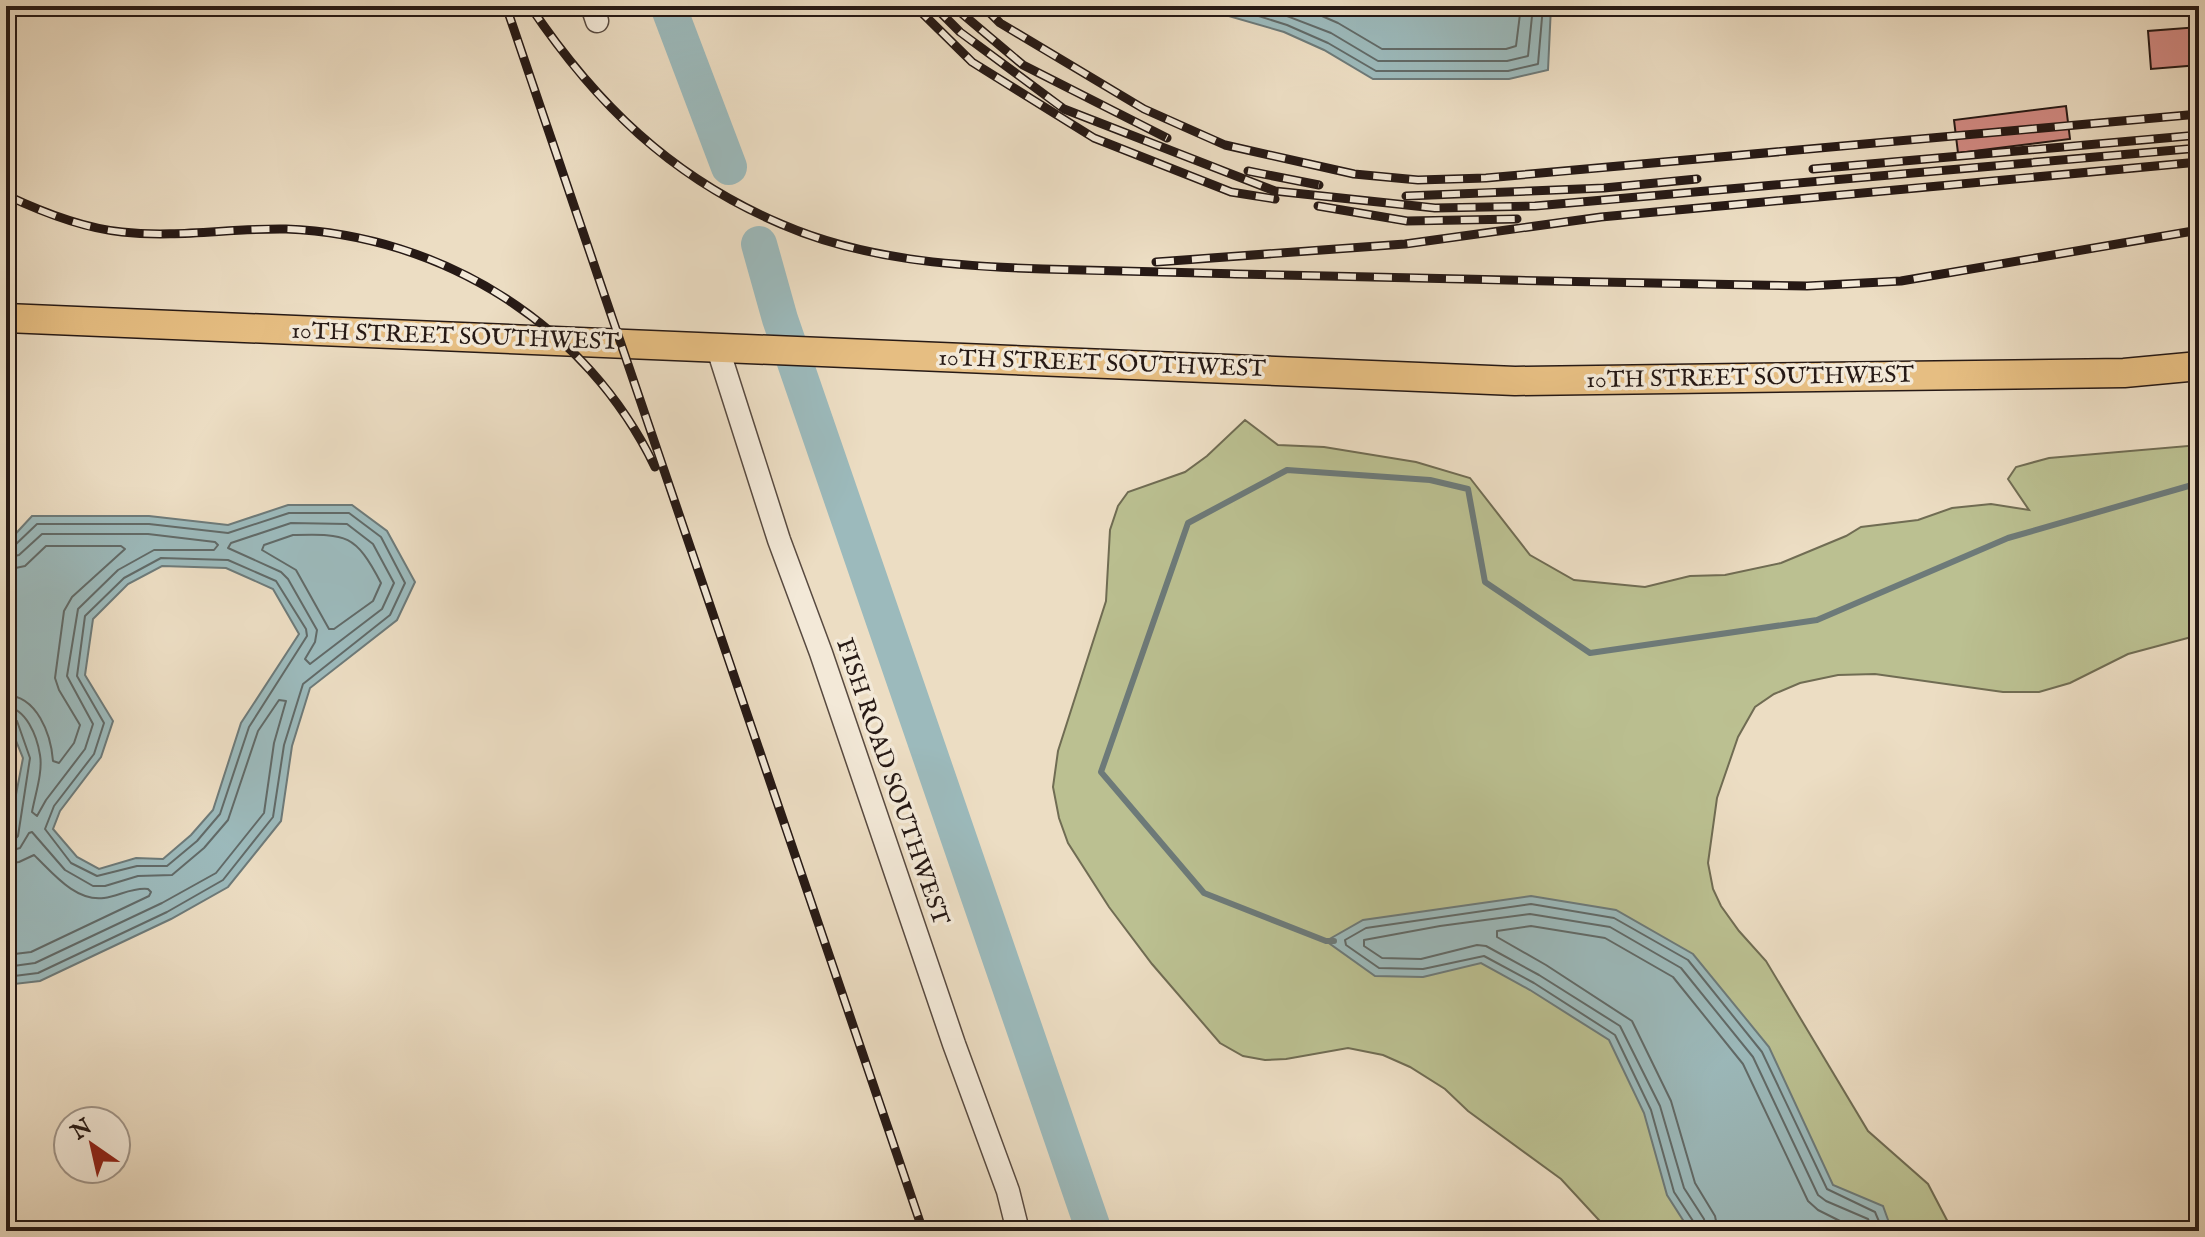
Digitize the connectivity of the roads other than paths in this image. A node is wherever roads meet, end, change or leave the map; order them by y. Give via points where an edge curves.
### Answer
1 (6, 318) edge
2 (718, 349) junction
3 (2199, 366) edge
4 (1018, 1231) edge

1 - 2 main road, 10TH STREET SOUTHWEST
2 - 3 main road, 10TH STREET SOUTHWEST via 1515,381 2124,373
2 - 4 street, FISH ROAD SOUTHWEST

